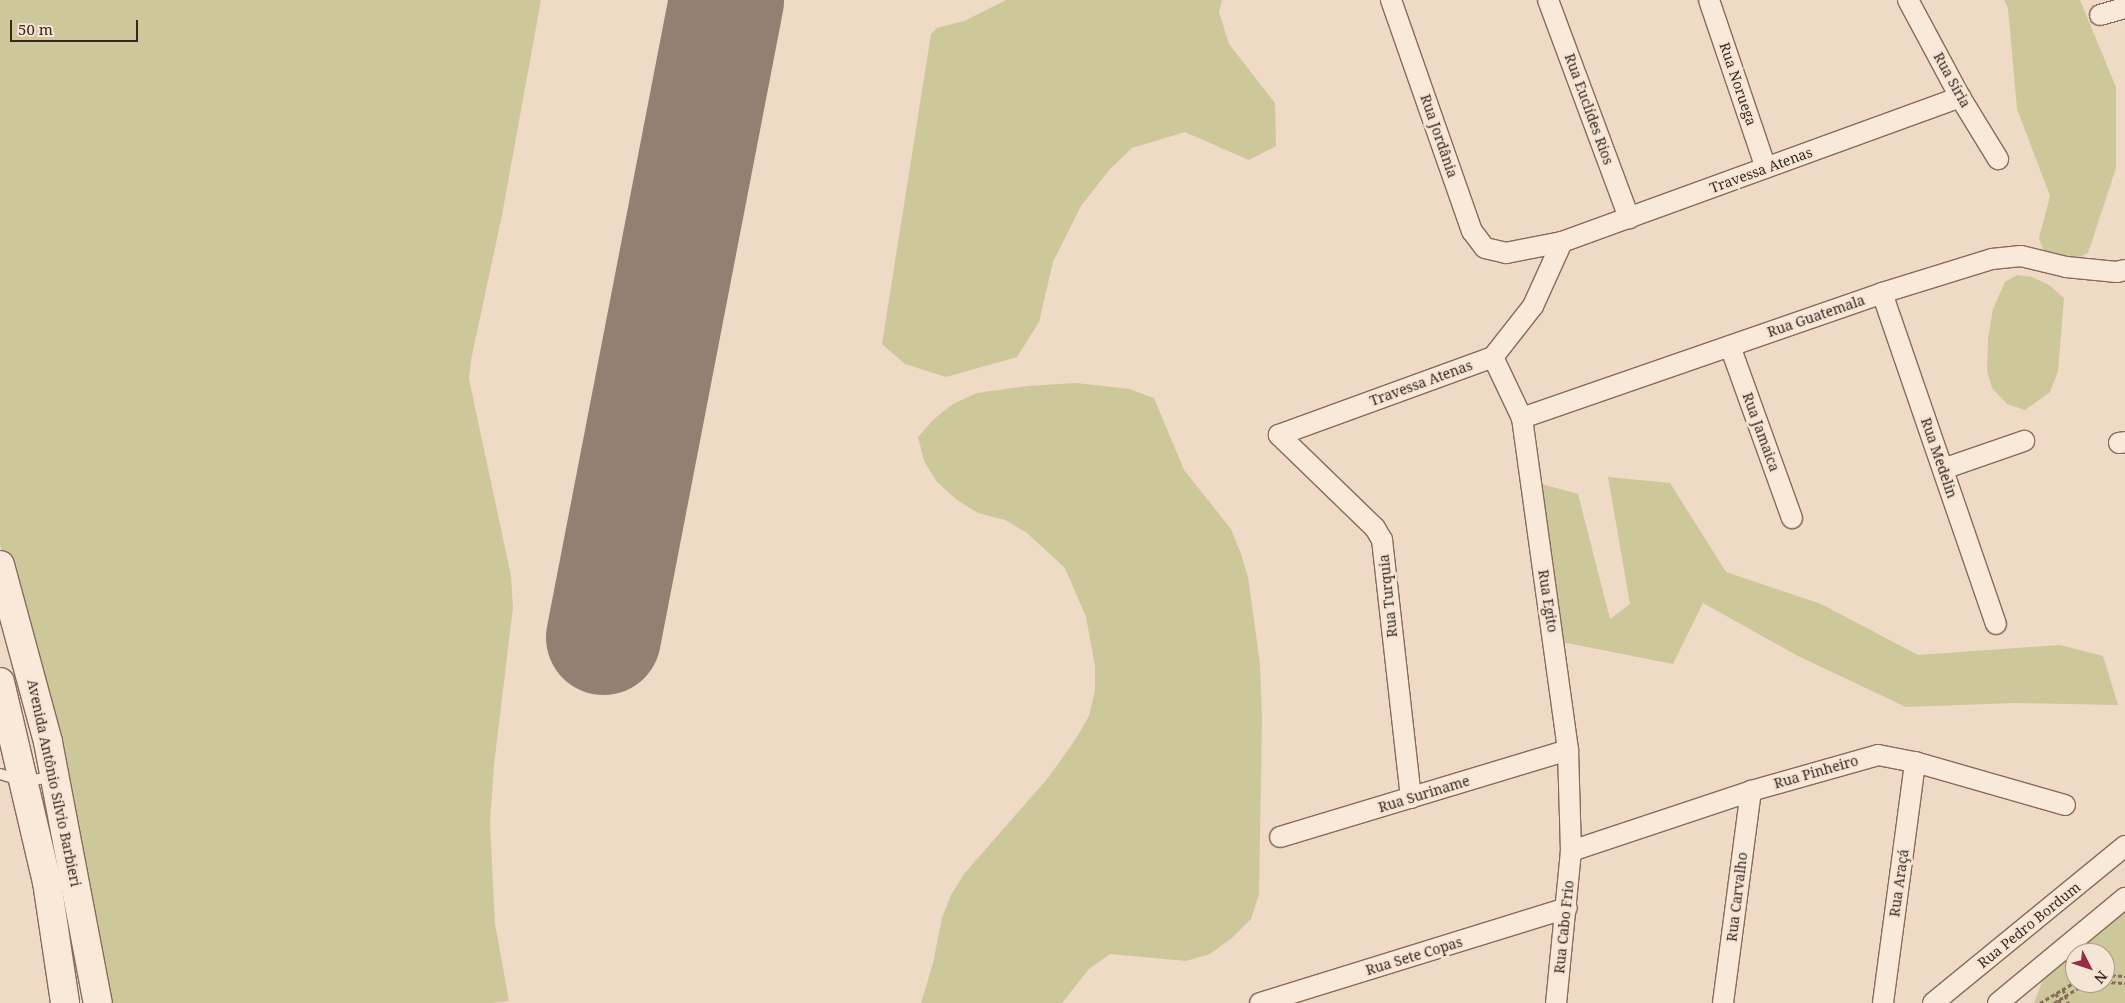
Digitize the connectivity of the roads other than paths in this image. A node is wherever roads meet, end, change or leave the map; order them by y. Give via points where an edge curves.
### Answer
1 (1391, 0) edge
2 (1548, 0) edge
3 (1709, 0) edge
4 (1908, 0) edge
5 (2125, 8) edge
6 (2100, 15) dead end
7 (1960, 97) junction
8 (1998, 158) dead end
9 (1766, 168) junction
10 (1629, 218) junction
11 (1562, 242) junction
12 (1506, 253) joint
13 (2121, 271) edge
14 (1882, 293) junction
15 (1730, 346) junction
16 (1494, 357) junction
17 (1522, 418) junction
18 (1279, 435) joint
19 (2024, 441) dead end
20 (1943, 469) junction
21 (1792, 518) dead end
22 (0, 565) edge
23 (1996, 624) dead end
24 (0, 682) edge
25 (1568, 750) junction
26 (1915, 762) junction
27 (12, 777) edge
28 (55, 777) junction
29 (1751, 791) junction
30 (1411, 798) junction
31 (2065, 804) dead end
32 (1280, 837) dead end
33 (2125, 846) edge
34 (1571, 851) junction
35 (2125, 898) edge
36 (1567, 908) junction
37 (1935, 1002) edge
38 (65, 1003) edge
39 (98, 1003) edge
40 (1260, 1003) edge
41 (1556, 1003) edge
42 (1723, 1003) edge
43 (1883, 1003) edge
44 (1998, 1003) edge

1 - 12 street, Rua Jordânia via 1472,231 1485,248
2 - 10 street, Rua Euclídes Rios
3 - 9 street, Rua Noruega
4 - 7 street, Rua Síria
5 - 6 street
7 - 8 street, Rua Síria
7 - 9 street, Travessa Atenas
9 - 10 street, Travessa Atenas
10 - 11 street, Travessa Atenas
11 - 12 street, Travessa Atenas
11 - 16 street via 1532,306
13 - 14 street, Rua Guatemala via 2066,267 2021,256 1992,259
14 - 15 street, Rua Guatemala
14 - 20 street, Rua Medelin
15 - 17 street, Rua Guatemala
15 - 21 street, Rua Jamaica
16 - 17 street, Rua Egito
16 - 18 street, Travessa Atenas
17 - 25 street, Rua Egito
18 - 30 street, Rua Turquia via 1375,528 1382,540
19 - 20 street
20 - 23 street, Rua Medelin
22 - 28 main road, Avenida Antônio Sílvio Barbieri
24 - 27 main road, Avenida Antônio Sílvio Barbieri
25 - 30 street, Rua Suriname
25 - 34 street, Rua Egito
26 - 29 street, Rua Pinheiro via 1878,755
26 - 31 street, Rua Pinheiro
26 - 43 street, Rua Araçá
27 - 28 lane
27 - 38 main road, Avenida Antônio Sílvio Barbieri via 47,882
28 - 39 main road, Avenida Antônio Sílvio Barbieri
29 - 34 street, Rua Pinheiro
29 - 42 street, Rua Carvalho
30 - 32 street, Rua Suriname
33 - 37 street, Rua Pedro Bordum
34 - 36 street, Rua Cabo Frio
35 - 44 street
36 - 40 street, Rua Sete Copas
36 - 41 street, Rua Cabo Frio

